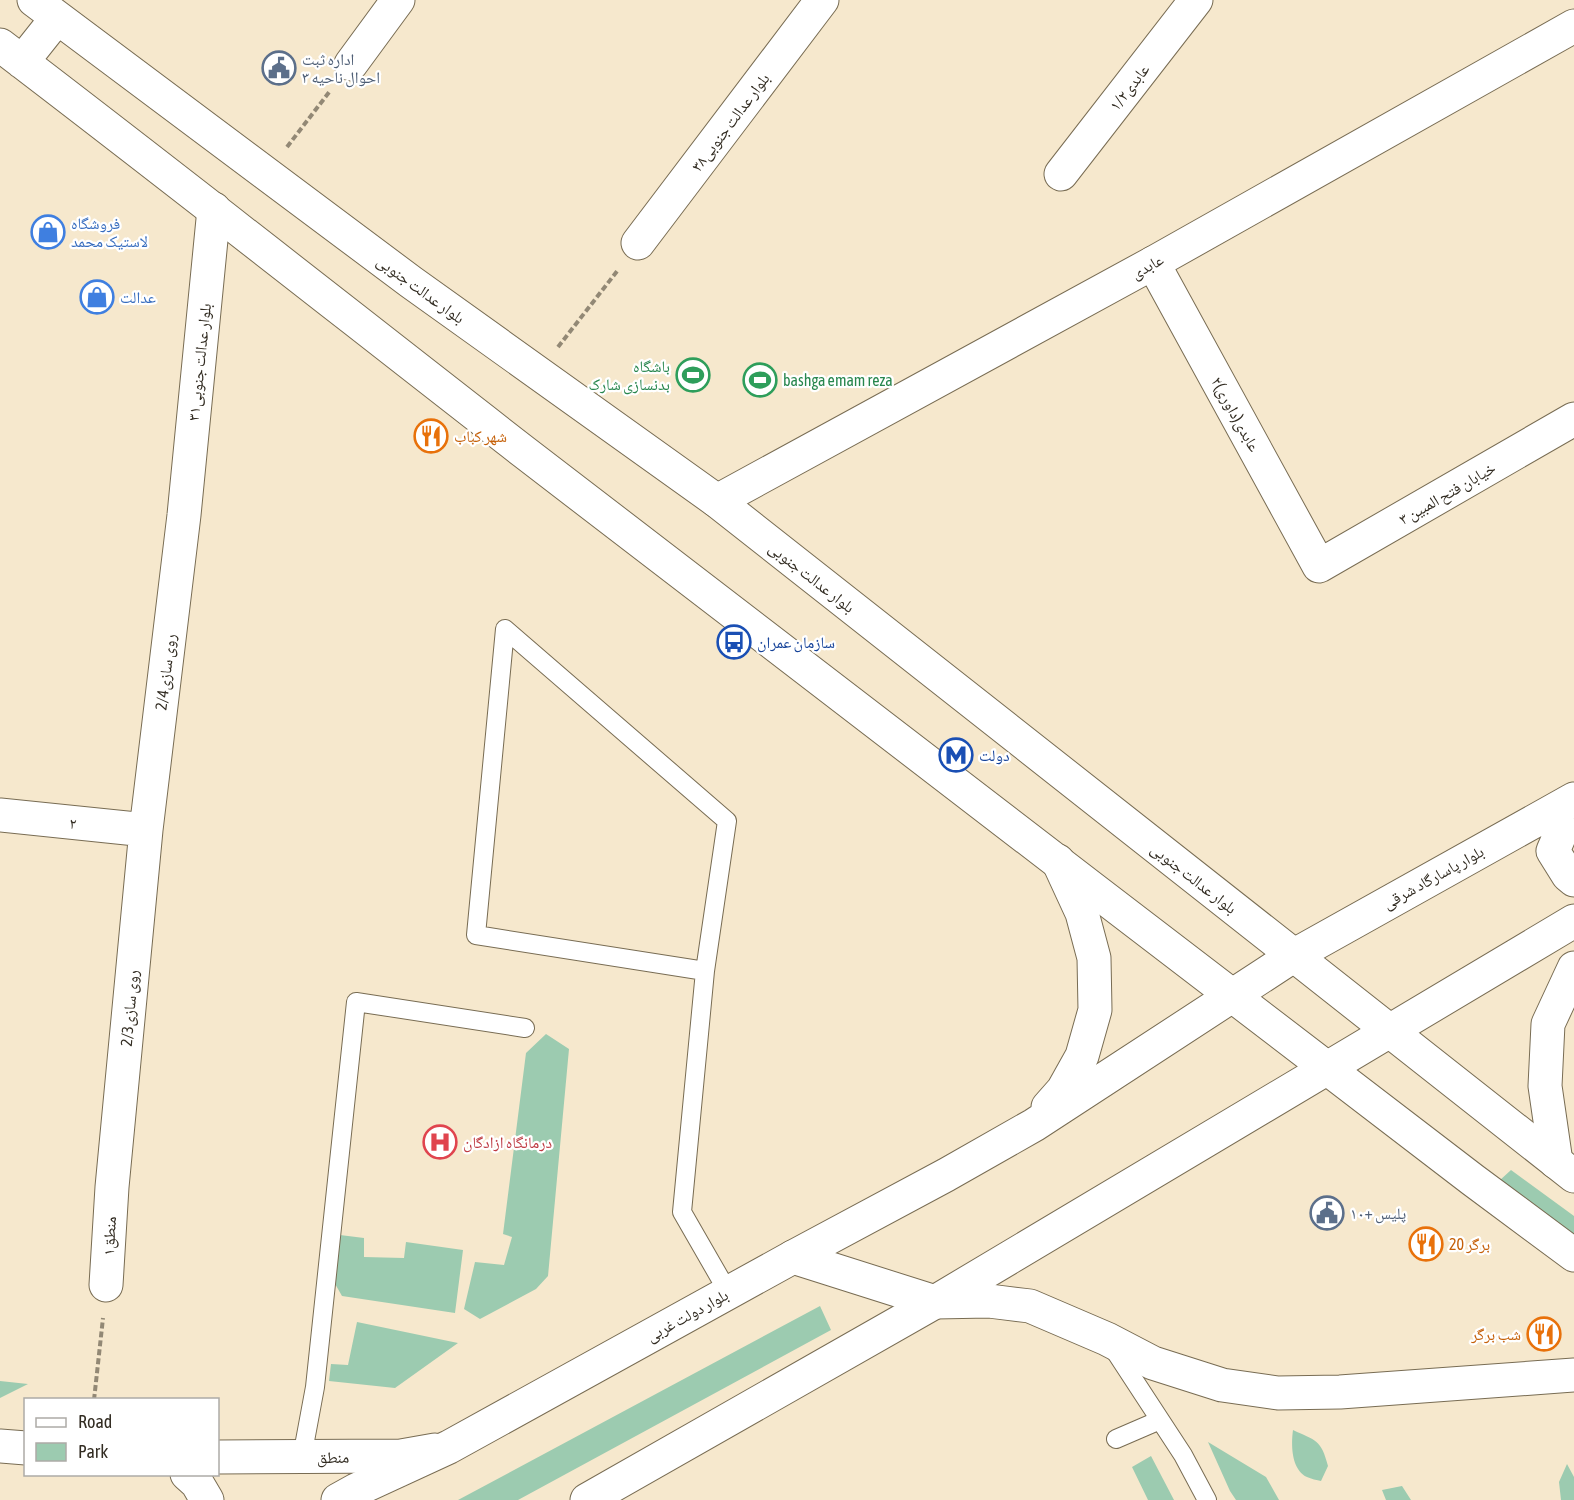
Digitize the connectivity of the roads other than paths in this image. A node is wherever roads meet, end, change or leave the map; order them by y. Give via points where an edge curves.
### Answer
1 (398, 0) edge
2 (822, 0) edge
3 (1196, 0) edge
4 (46, 9) edge
5 (1574, 26) edge
6 (11, 53) edge
7 (351, 64) road end
8 (1061, 174) dead end
9 (214, 209) junction
10 (638, 243) road end
11 (1153, 263) junction
12 (1574, 419) edge
13 (717, 501) junction
14 (184, 515) joint
15 (1319, 566) joint
16 (1574, 801) edge
17 (0, 815) edge
18 (146, 830) junction
19 (1058, 861) junction
20 (1574, 879) edge
21 (1574, 921) edge
22 (1293, 956) junction
23 (1574, 968) edge
24 (705, 971) junction
25 (1233, 995) junction
26 (525, 1028) dead end
27 (1389, 1031) junction
28 (1328, 1068) junction
29 (1034, 1125) junction
30 (1565, 1169) edge
31 (111, 1187) joint
32 (1574, 1255) edge
33 (793, 1257) junction
34 (106, 1284) road end
35 (728, 1292) junction
36 (934, 1302) junction
37 (1107, 1339) junction
38 (1574, 1375) edge
39 (1160, 1420) junction
40 (1116, 1439) dead end
41 (0, 1446) edge
42 (449, 1447) junction
43 (24, 1448) edge
44 (219, 1457) edge
45 (302, 1457) junction
46 (189, 1476) edge
47 (207, 1500) edge
48 (338, 1500) edge
49 (586, 1500) edge
50 (1207, 1500) edge

1 - 7 main road
2 - 10 main road, بلوار عدالت جنوبی۳۸
3 - 8 main road, عابدی۱/۲
4 - 6 main road
4 - 13 main road, بلوار عدالت جنوبی via 411,282
5 - 11 main road, عابدی
6 - 9 main road
9 - 14 main road, بلوار عدالت جنوبی۳۱
9 - 19 main road
11 - 13 main road, عابدی
11 - 15 main road, ۲عابدی(داوری)
12 - 15 main road, خیابان فتح المبین ۳
13 - 22 main road, بلوار عدالت جنوبی
14 - 18 main road, روی سازی2/4
16 - 20 main road via 1553,851
16 - 22 main road, بلوار پاسارگاد شرقی
17 - 18 main road, ۲
18 - 31 main road, روی سازی2/3
19 - 25 main road
19 - 29 main road via 1082,913 1094,958 1095,1010 1082,1056 1063,1090
21 - 27 main road
22 - 25 main road, بلوار پاسارگاد شرقی
22 - 27 main road, بلوار عدالت جنوبی
23 - 30 main road via 1548,1024 1545,1086
24 - 24 lane via 727,821 505,629 476,935
24 - 35 lane via 682,1212
25 - 28 main road
25 - 29 main road, بلوار دولت غربی
26 - 45 lane via 356,1002 315,1387
27 - 28 main road
27 - 30 main road, بلوار عدالت جنوبی
28 - 32 main road
28 - 36 main road
29 - 33 main road, بلوار دولت غربی
31 - 34 main road, منطق۱
33 - 35 main road, بلوار دولت غربی
33 - 36 main road
35 - 42 main road, بلوار دولت غربی
36 - 37 main road via 989,1301 1030,1306
36 - 49 main road
37 - 38 main road via 1153,1363 1222,1385 1278,1393
37 - 39 lane
39 - 40 lane
39 - 50 lane
41 - 43 main road
42 - 45 main road, منطق via 401,1456
42 - 48 main road, بلوار دولت غربی
44 - 45 main road, منطق
46 - 47 main road

